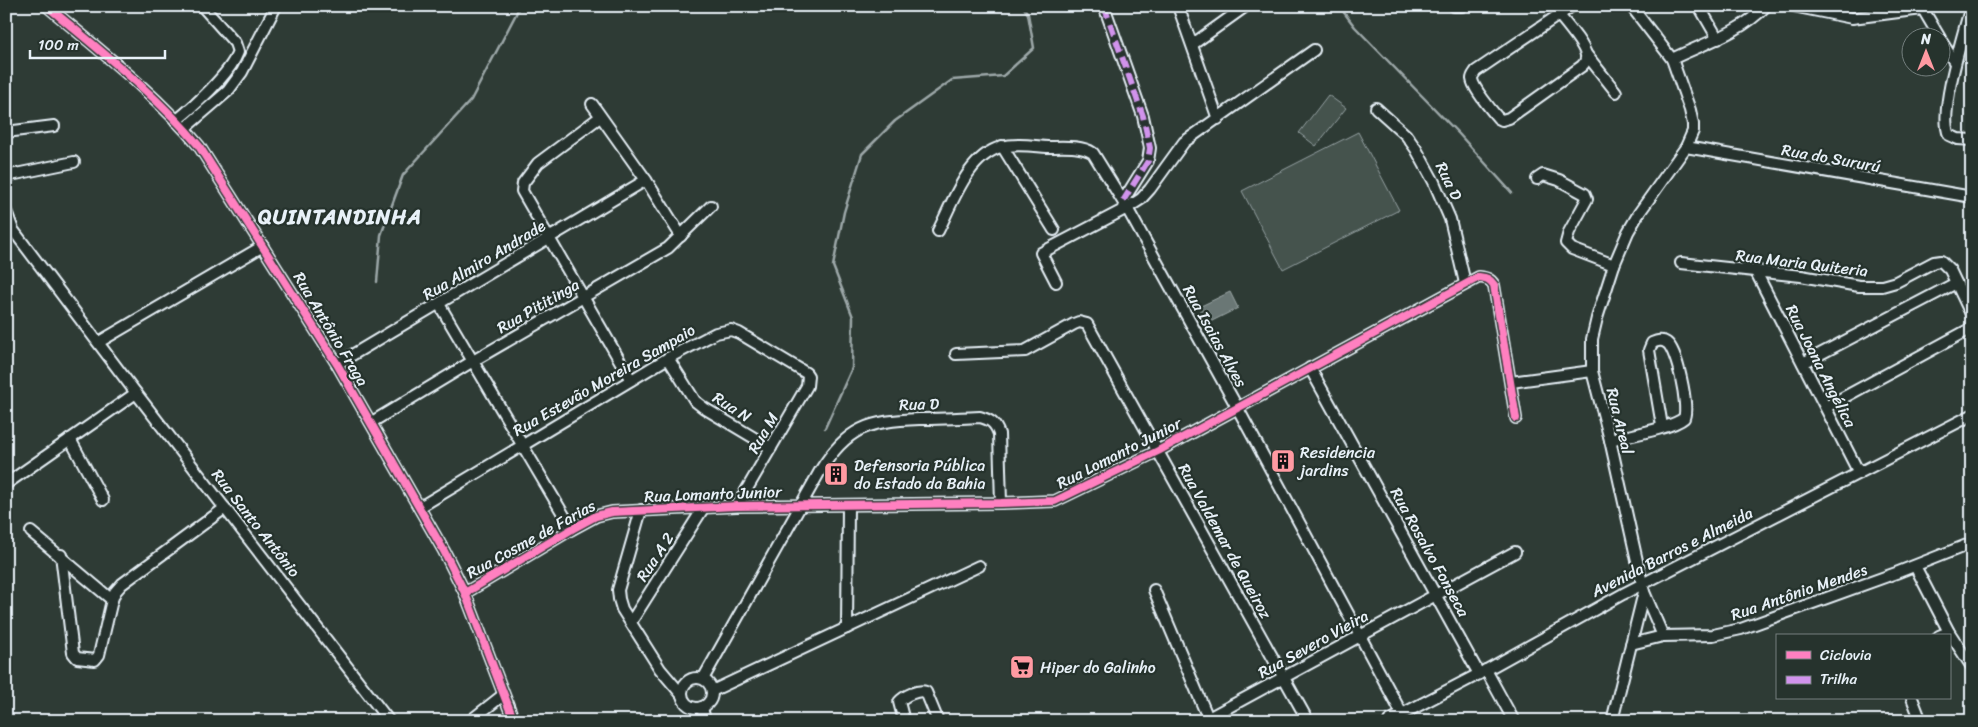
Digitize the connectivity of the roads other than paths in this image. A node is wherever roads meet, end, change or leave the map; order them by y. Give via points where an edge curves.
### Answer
1 (47, 6) edge
2 (202, 6) edge
3 (276, 6) edge
4 (1104, 6) edge
5 (1178, 6) edge
6 (1246, 6) edge
7 (1455, 6) edge
8 (1462, 6) edge
9 (1572, 6) edge
10 (1631, 6) edge
11 (1699, 6) edge
12 (1766, 6) edge
13 (1793, 6) edge
14 (1970, 7) edge
15 (1922, 8) edge
16 (1559, 15) junction
17 (1934, 28) edge
18 (1718, 38) junction
19 (1193, 44) junction
20 (1314, 50) dead end
21 (1586, 54) junction
22 (1950, 55) edge
23 (1672, 59) junction
24 (1955, 63) junction
25 (1616, 92) dead end
26 (592, 104) dead end
27 (1376, 108) dead end
28 (600, 117) junction
29 (1218, 119) junction
30 (176, 120) junction
31 (54, 126) dead end
32 (185, 128) junction
33 (6, 132) edge
34 (1972, 140) edge
35 (1002, 146) junction
36 (1686, 147) junction
37 (74, 162) dead end
38 (6, 176) edge
39 (1537, 179) dead end
40 (646, 180) junction
41 (1972, 197) edge
42 (1125, 204) junction
43 (711, 206) dead end
44 (6, 211) edge
45 (1054, 230) dead end
46 (938, 231) dead end
47 (10, 233) edge
48 (681, 236) junction
49 (550, 238) junction
50 (263, 246) junction
51 (1681, 263) dead end
52 (1614, 265) junction
53 (1756, 272) junction
54 (1056, 282) dead end
55 (1465, 283) junction
56 (1956, 283) junction
57 (584, 297) junction
58 (439, 304) junction
59 (1972, 316) edge
60 (1972, 328) edge
61 (100, 342) junction
62 (956, 354) dead end
63 (668, 358) junction
64 (473, 361) junction
65 (1803, 363) junction
66 (337, 364) junction
67 (1310, 368) junction
68 (1592, 371) junction
69 (806, 373) joint
70 (632, 380) junction
71 (1511, 382) junction
72 (136, 393) junction
73 (1237, 407) junction
74 (1826, 407) junction
75 (1972, 415) edge
76 (1516, 418) dead end
77 (372, 422) junction
78 (1662, 426) junction
79 (70, 439) junction
80 (1610, 440) junction
81 (523, 444) junction
82 (771, 448) junction
83 (1158, 451) junction
84 (1858, 473) junction
85 (6, 484) edge
86 (102, 500) dead end
87 (1001, 503) junction
88 (802, 505) junction
89 (848, 505) junction
90 (737, 506) junction
91 (420, 507) junction
92 (704, 507) junction
93 (225, 508) junction
94 (641, 510) junction
95 (612, 512) joint
96 (572, 529) junction
97 (32, 532) dead end
98 (1972, 543) edge
99 (1515, 552) dead end
100 (61, 555) junction
101 (979, 566) dead end
102 (1915, 566) junction
103 (1643, 588) junction
104 (1154, 590) dead end
105 (465, 593) junction
106 (1437, 595) junction
107 (112, 600) junction
108 (631, 622) junction
109 (847, 628) junction
110 (1949, 632) junction
111 (1944, 634) edge
112 (1359, 635) junction
113 (1663, 636) junction
114 (1631, 644) junction
115 (1972, 667) edge
116 (1483, 672) junction
117 (1283, 677) junction
118 (703, 679) junction
119 (712, 691) junction
120 (503, 695) junction
121 (682, 695) junction
122 (1913, 700) edge
123 (702, 707) junction
124 (1402, 714) junction
125 (1205, 719) edge
126 (389, 721) edge
127 (470, 721) edge
128 (514, 721) edge
129 (705, 721) edge
130 (904, 721) edge
131 (938, 721) edge
132 (1308, 721) edge
133 (1388, 721) edge
134 (1514, 721) edge
135 (1612, 721) edge
136 (1921, 721) edge

1 - 30 street, Rua Antônio Fraga
2 - 30 street via 235,43 238,52 226,72
3 - 32 street via 242,72 228,91
4 - 42 street via 1149,140 1148,161
5 - 19 street
6 - 19 street
7 - 8 street
9 - 16 street
10 - 23 street, Rua Areal
11 - 18 street
12 - 18 street via 1742,27
13 - 15 street via 1852,18
14 - 24 street
15 - 17 street
16 - 21 street
16 - 21 street via 1476,71 1472,79 1480,93 1498,118 1509,118 1582,66 1586,62
18 - 23 street
19 - 29 street
20 - 29 street
21 - 25 street
22 - 24 street
23 - 36 street, Rua Areal via 1693,124
24 - 34 street via 1946,117 1947,130 1953,137
26 - 28 street
27 - 55 street, Rua D via 1406,135 1434,182 1450,219
28 - 40 street
28 - 49 street via 538,163 523,183 525,198
29 - 42 street via 1184,142 1141,199
30 - 32 street, Rua Antônio Fraga
31 - 33 street
32 - 50 street, Rua Antônio Fraga
35 - 42 street, Rua Isaias Alves via 1088,150
35 - 45 street
35 - 46 street, Rua Isaias Alves via 989,151 968,172
36 - 41 street, Rua do Sururú
36 - 52 street, Rua Areal via 1633,223
37 - 38 street
39 - 52 street via 1543,175 1552,177 1585,194 1588,199 1566,243 1572,249
40 - 48 street
40 - 49 street, Rua Almiro Andrade
42 - 54 street via 1040,253
42 - 73 street, Rua Isaias Alves
43 - 48 street, Rua Pititinga
44 - 47 street, Rua Santo Antônio
47 - 61 street, Rua Santo Antônio
48 - 57 street, Rua Pititinga via 668,248
49 - 57 street
49 - 58 street, Rua Almiro Andrade
50 - 61 street
50 - 66 street, Rua Antônio Fraga
51 - 53 street, Rua Maria Quiteria
52 - 68 street, Rua Areal via 1594,330
53 - 56 street, Rua Maria Quiteria via 1859,286 1882,286 1939,261 1948,266
53 - 65 street, Rua Joana Angélica
55 - 67 street, Rua Lomanto Junior
55 - 71 street, Rua Lomanto Junior via 1479,277 1491,280 1494,285
56 - 59 street, Rua Maria Quiteria
56 - 65 street
57 - 64 street, Rua Pititinga
57 - 70 street
58 - 64 street
58 - 66 street, Rua Almiro Andrade
60 - 74 street
61 - 72 street, Rua Santo Antônio
62 - 83 street, Rua Valdemar de Queiroz via 1025,351 1074,324 1087,324
63 - 69 street, Rua Estevão Moreira Sampaio via 716,332 731,330
63 - 70 street, Rua Estevão Moreira Sampaio
63 - 82 street, Rua N via 695,401
64 - 77 street, Rua Pititinga
64 - 81 street
65 - 74 street, Rua Joana Angélica
66 - 77 street, Rua Antônio Fraga
67 - 73 street, Rua Lomanto Junior
67 - 106 street, Rua Rosalvo Fonseca
68 - 71 street
68 - 80 street, Rua Areal
69 - 82 street, Rua M via 807,386
70 - 81 street, Rua Estevão Moreira Sampaio
71 - 76 street
72 - 79 street
72 - 93 street, Rua Santo Antônio
73 - 83 street, Rua Lomanto Junior
73 - 112 street, Rua Isaias Alves
74 - 84 street, Rua Joana Angélica
75 - 84 street, Avenida Barros e Almeida
77 - 91 street, Rua Antônio Fraga
78 - 78 street via 1682,420 1686,409 1674,354 1668,344 1661,341 1652,343 1649,350
78 - 80 street
79 - 85 street
79 - 86 street
80 - 103 street, Rua Areal
81 - 91 street, Rua Estevão Moreira Sampaio
81 - 96 street
82 - 90 street, Rua M
83 - 87 street, Rua Lomanto Junior via 1055,501
83 - 117 street, Rua Valdemar de Queiroz
84 - 103 street, Avenida Barros e Almeida
87 - 88 street, Rua D via 999,434 990,420 980,417 886,420 865,426 832,452
87 - 89 street, Rua Lomanto Junior
88 - 89 street, Rua Lomanto Junior
88 - 90 street, Rua Lomanto Junior
88 - 118 street, Rua D
89 - 109 street
90 - 92 street, Rua Lomanto Junior
91 - 105 street, Rua Antônio Fraga
92 - 94 street, Rua Lomanto Junior
92 - 108 street, Rua A 2
93 - 107 street via 122,584
93 - 126 street, Rua Santo Antônio
94 - 95 street, Rua Lomanto Junior
94 - 108 street via 618,590 622,609
95 - 96 street, Rua Cosme de Farias via 596,516
96 - 105 street, Rua Cosme de Farias
97 - 100 street
98 - 102 street, Rua Antônio Mendes
99 - 106 street, Rua Severo Vieira
100 - 107 street
100 - 107 street via 76,658 92,661 97,658
101 - 109 street
102 - 110 street
102 - 113 street, Rua Antônio Mendes via 1741,629
103 - 113 street, Rua Areal
103 - 114 street
103 - 116 street, Avenida Barros e Almeida
104 - 125 street
105 - 120 street, Rua Antônio Fraga
106 - 112 street, Rua Severo Vieira
106 - 116 street, Rua Rosalvo Fonseca
108 - 121 street via 660,668
109 - 119 street
110 - 111 street
110 - 115 street
112 - 117 street, Rua Severo Vieira
112 - 124 street, Rua Isaias Alves
113 - 114 street, Rua Antônio Mendes
114 - 135 street
116 - 124 street, Avenida Barros e Almeida
116 - 134 street, Rua Rosalvo Fonseca
117 - 125 street, Rua Severo Vieira
117 - 132 street, Rua Valdemar de Queiroz
118 - 119 street
118 - 121 street via 688,681
119 - 123 street via 710,701
120 - 127 street
120 - 128 street, Rua Antônio Fraga
121 - 123 street via 687,704
122 - 136 street
123 - 129 street
124 - 133 street, Avenida Barros e Almeida
130 - 131 street via 900,699 923,691

